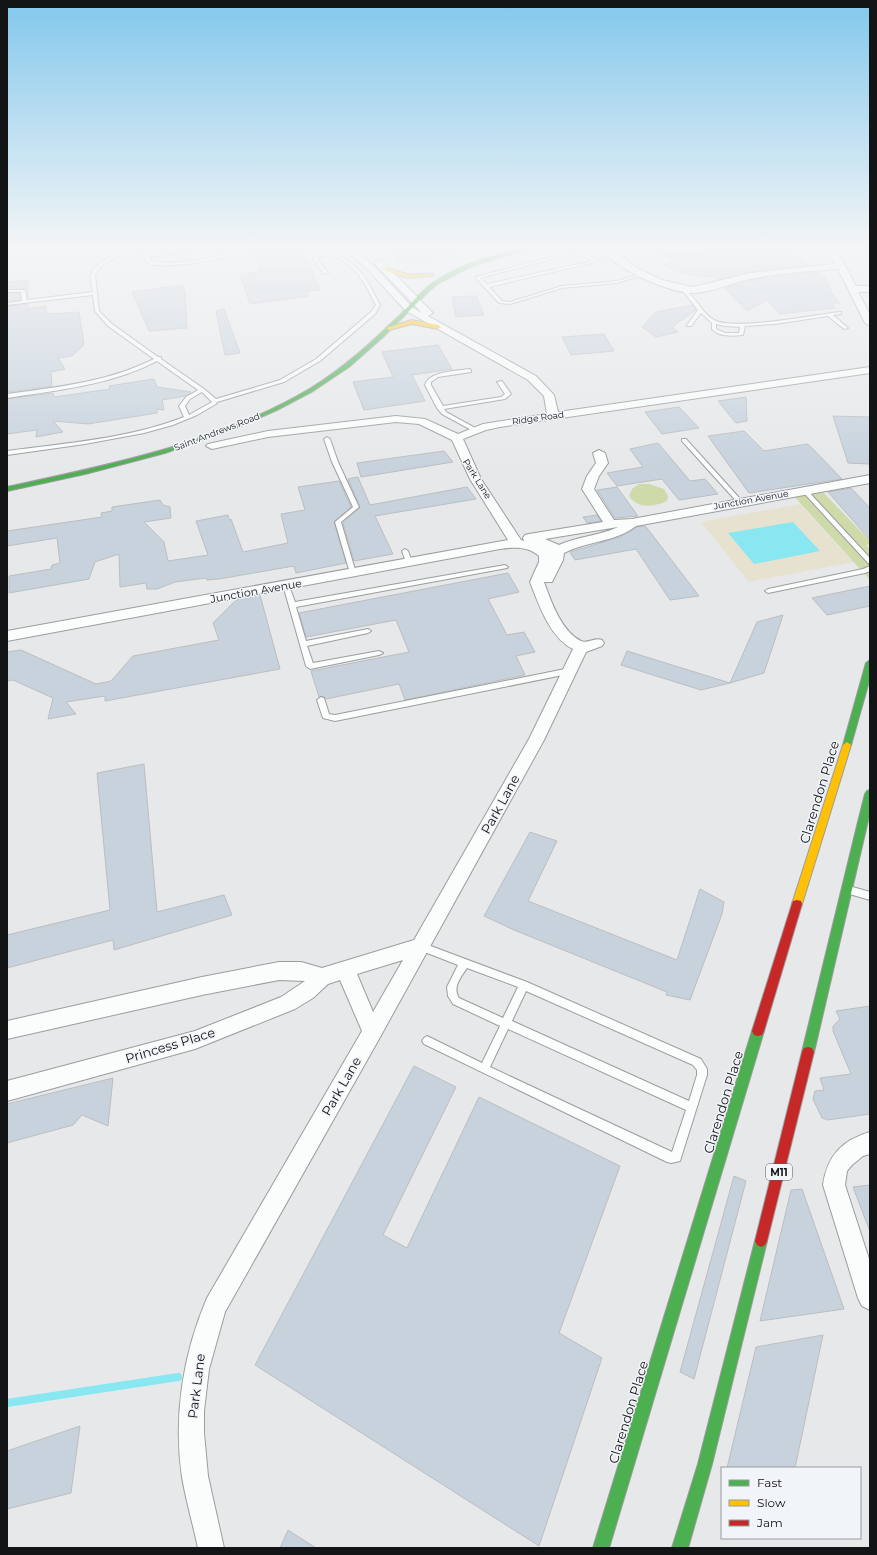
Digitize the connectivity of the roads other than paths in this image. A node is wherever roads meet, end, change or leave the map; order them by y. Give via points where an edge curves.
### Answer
1 (108, 322) edge
2 (363, 322) edge
3 (395, 322) edge
4 (430, 322) edge
5 (435, 322) edge
6 (692, 322) edge
7 (714, 322) joint
8 (770, 322) edge
9 (838, 322) edge
10 (689, 325) dead end
11 (743, 325) junction
12 (389, 328) junction
13 (441, 328) junction
14 (846, 328) dead end
15 (372, 331) dead end
16 (159, 358) junction
17 (870, 370) edge
18 (469, 371) dead end
19 (500, 382) dead end
20 (202, 390) junction
21 (7, 396) edge
22 (215, 400) junction
23 (440, 408) junction
24 (553, 416) junction
25 (187, 417) junction
26 (475, 430) junction
27 (457, 438) junction
28 (327, 439) dead end
29 (684, 440) dead end
30 (212, 446) dead end
31 (7, 453) edge
32 (599, 453) dead end
33 (870, 478) edge
34 (7, 482) edge
35 (7, 489) edge
36 (805, 490) junction
37 (740, 502) junction
38 (632, 523) junction
39 (610, 524) junction
40 (516, 541) junction
41 (552, 554) junction
42 (870, 562) edge
43 (505, 567) dead end
44 (870, 568) edge
45 (353, 573) junction
46 (286, 585) junction
47 (768, 591) dead end
48 (292, 605) junction
49 (368, 631) dead end
50 (7, 636) edge
51 (302, 644) junction
52 (581, 647) junction
53 (379, 652) dead end
54 (870, 663) edge
55 (570, 671) junction
56 (321, 700) dead end
57 (870, 794) edge
58 (847, 890) junction
59 (870, 896) edge
60 (420, 946) junction
61 (465, 962) junction
62 (345, 969) junction
63 (322, 976) junction
64 (524, 985) junction
65 (506, 1024) junction
66 (7, 1030) edge
67 (372, 1032) junction
68 (427, 1042) dead end
69 (484, 1069) junction
70 (7, 1091) edge
71 (691, 1107) junction
72 (870, 1143) edge
73 (870, 1298) edge
74 (211, 1548) edge
75 (601, 1548) edge
76 (680, 1548) edge

1 - 16 lane
2 - 22 lane via 318,360 282,381
3 - 12 main road, Saint Andrews Road
4 - 13 street
5 - 13 street
6 - 10 lane
7 - 11 lane
7 - 11 lane via 715,330 730,334 741,334
8 - 11 lane
9 - 14 lane
12 - 13 main road via 412,322
12 - 35 main road, Saint Andrews Road via 352,361 311,389 237,426 158,454
13 - 24 street via 532,378 549,395
15 - 34 main road, Saint Andrews Road via 353,350 319,376 277,400 228,423 147,450
16 - 20 lane
16 - 21 lane via 144,367 80,386
17 - 24 street, Ridge Road
18 - 23 lane via 436,376 429,381 428,385
19 - 23 lane via 508,394 503,398
20 - 22 lane
20 - 25 lane via 188,398 182,406
22 - 25 lane
23 - 26 lane
24 - 26 street, Ridge Road
25 - 31 lane via 141,432
26 - 27 street, Ridge Road
27 - 30 street via 429,423 408,418 268,434
27 - 40 street, Park Lane via 471,472
28 - 45 lane via 356,507 338,522
29 - 37 lane
32 - 39 street via 602,463 588,489
33 - 36 street, Junction Avenue
36 - 37 street, Junction Avenue
36 - 42 lane
37 - 38 street, Junction Avenue
38 - 39 street, Junction Avenue
38 - 41 street, Junction Avenue via 619,533 579,541
39 - 40 street, Junction Avenue
40 - 41 street via 548,544
40 - 45 street, Junction Avenue via 407,556
41 - 52 street via 537,582 554,620 567,640
41 - 52 street via 557,560 547,581 571,630 578,638 596,643
43 - 48 lane
44 - 47 lane
45 - 46 street, Junction Avenue
46 - 48 lane
46 - 50 street, Junction Avenue
48 - 51 lane
49 - 51 lane
51 - 53 lane via 311,669
52 - 55 street, Park Lane
54 - 75 main road, Clarendon Place via 833,793
55 - 56 lane via 335,718 326,716
55 - 60 street, Park Lane via 536,740
57 - 58 main road, M11
58 - 59 lane
58 - 76 main road, M11 via 728,1375
60 - 61 lane
60 - 62 street, Princess Place
60 - 67 street, Park Lane
61 - 64 lane
61 - 65 lane via 451,988 452,996 456,1001
62 - 63 street, Princess Place
62 - 67 street
63 - 66 street via 301,971 279,971
63 - 70 street, Princess Place via 306,992 288,1003 195,1040
64 - 65 lane
64 - 71 lane via 697,1062 702,1069 702,1075
65 - 69 lane
65 - 71 lane
67 - 74 street, Park Lane via 215,1306 204,1336 195,1376 191,1429 195,1477
68 - 69 lane
69 - 71 lane via 671,1158 676,1157
72 - 73 street via 851,1150 842,1158 835,1172 834,1185

